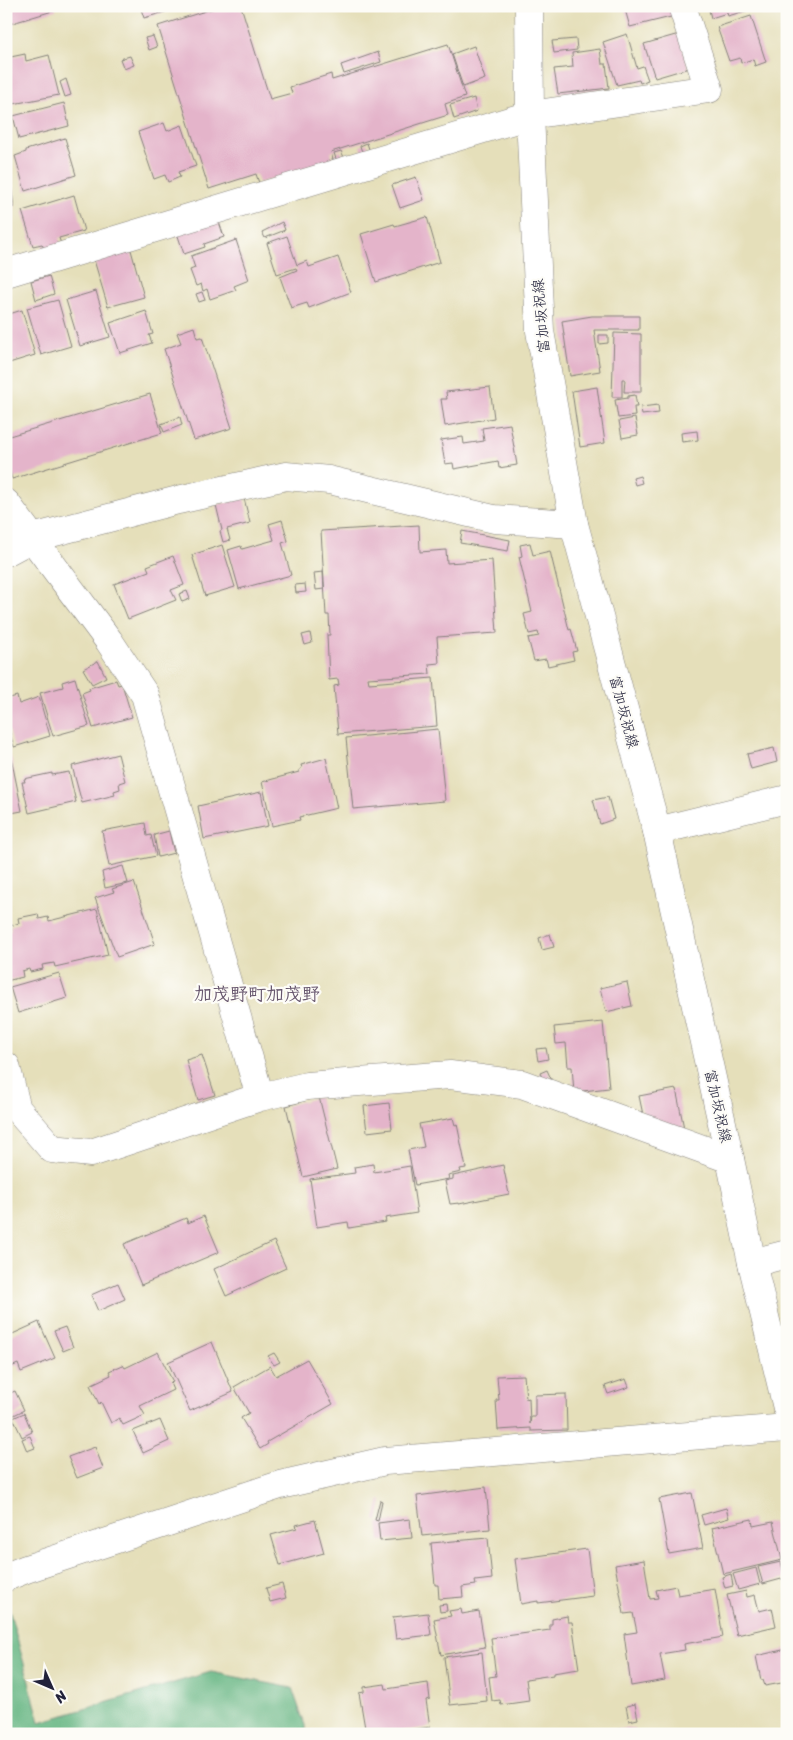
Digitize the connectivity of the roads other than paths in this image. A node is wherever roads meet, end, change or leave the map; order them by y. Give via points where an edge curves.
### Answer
1 (530, 6) edge
2 (682, 6) edge
3 (530, 115) junction
4 (6, 272) edge
5 (6, 503) edge
6 (574, 524) junction
7 (32, 538) junction
8 (6, 552) edge
9 (787, 799) edge
10 (657, 831) junction
11 (7, 1076) edge
12 (260, 1097) junction
13 (730, 1159) junction
14 (787, 1254) edge
15 (752, 1262) junction
16 (787, 1408) edge
17 (787, 1428) edge
18 (6, 1577) edge

1 - 3 street, 富加坂祝線
2 - 3 street via 709,89
3 - 4 street
3 - 6 street, 富加坂祝線 via 540,331
5 - 7 street
6 - 7 street via 494,519 329,480 286,476
6 - 10 street, 富加坂祝線
7 - 8 street
7 - 12 street via 144,695
9 - 10 street
10 - 13 street, 富加坂祝線
11 - 12 street via 17,1109 52,1149 92,1153
12 - 13 street via 307,1086 450,1075 522,1084
13 - 15 street, 富加坂祝線
14 - 15 street
15 - 16 street, 富加坂祝線
17 - 18 street via 384,1461 280,1485

